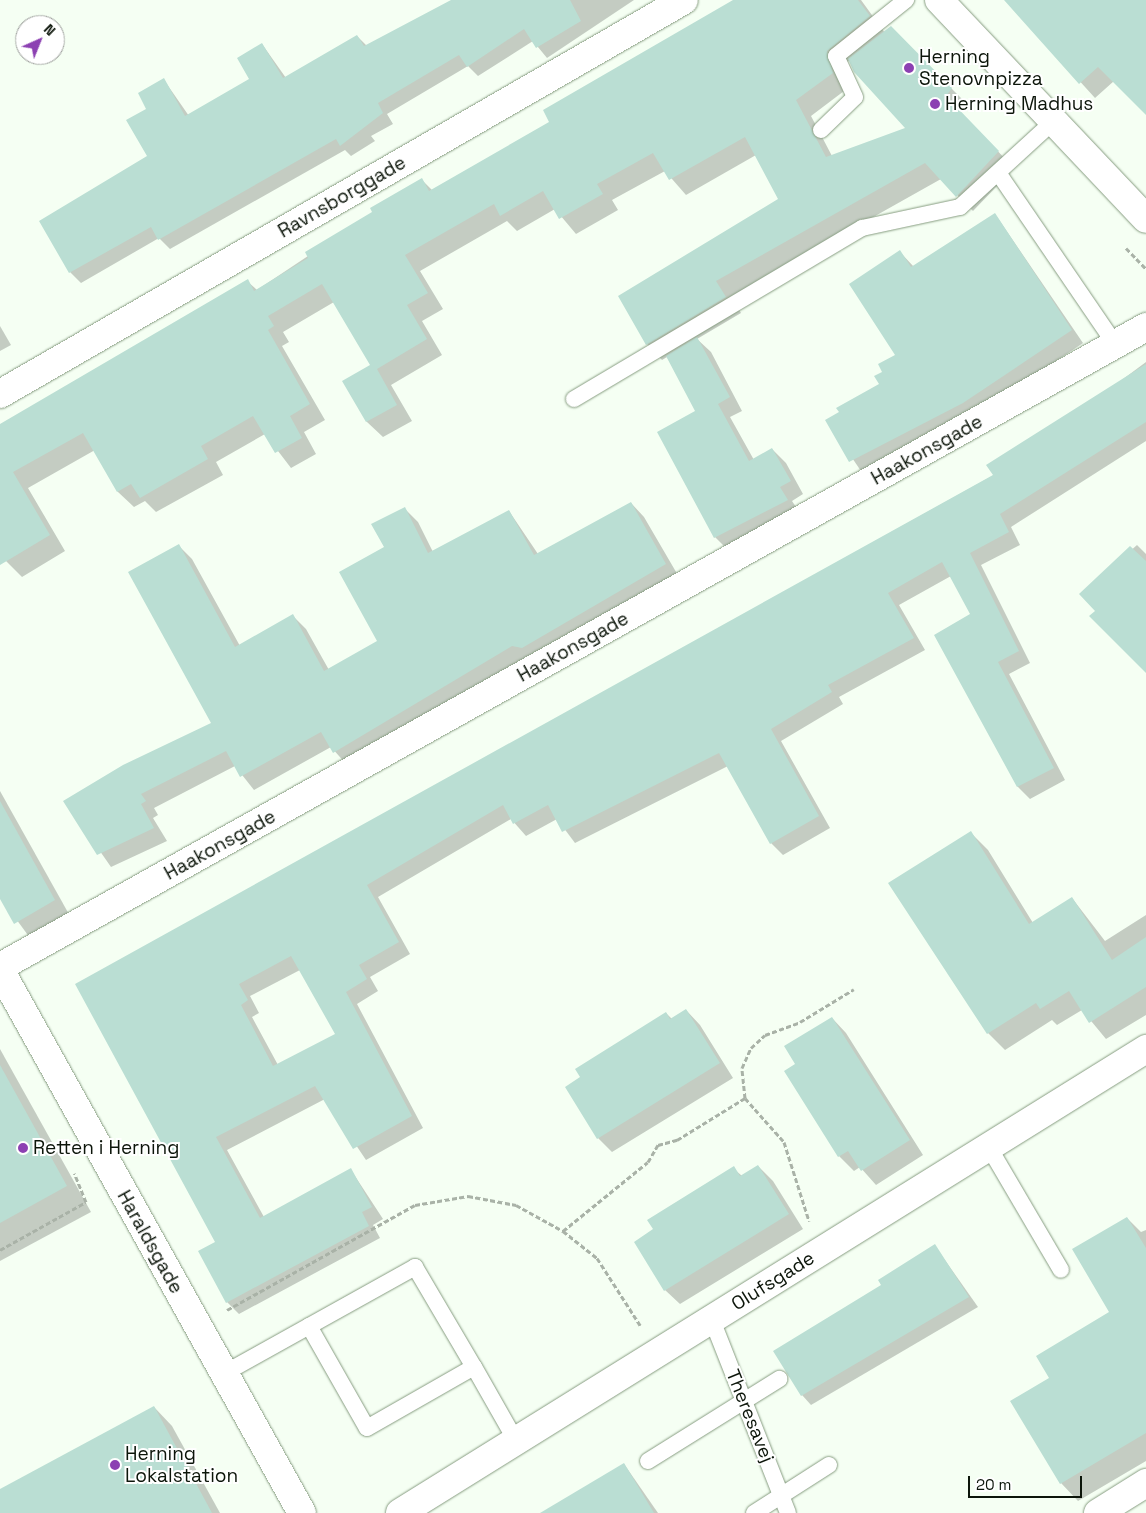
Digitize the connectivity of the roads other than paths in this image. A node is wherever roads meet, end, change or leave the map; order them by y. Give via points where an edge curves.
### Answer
1 (684, 0) edge
2 (906, 0) edge
3 (939, 0) edge
4 (1054, 121) junction
5 (821, 130) dead end
6 (999, 174) junction
7 (1146, 218) edge
8 (1146, 327) edge
9 (1115, 344) junction
10 (0, 394) edge
11 (574, 399) dead end
12 (0, 969) edge
13 (1146, 1050) edge
14 (990, 1149) junction
15 (1061, 1270) dead end
16 (712, 1320) junction
17 (309, 1326) junction
18 (474, 1368) junction
19 (222, 1374) junction
20 (779, 1379) dead end
21 (744, 1402) junction
22 (516, 1441) junction
23 (648, 1461) dead end
24 (829, 1465) dead end
25 (1146, 1483) edge
26 (781, 1496) junction
27 (302, 1513) edge
28 (400, 1513) edge
29 (754, 1513) edge
30 (788, 1513) edge
31 (1098, 1513) edge

1 - 10 street, Ravnsborggade
2 - 5 lane via 836,56 855,97
3 - 4 street
4 - 6 lane
4 - 7 street
6 - 9 lane
6 - 11 lane via 960,207 862,228
8 - 9 street, Haakonsgade
9 - 12 street, Haakonsgade
12 - 19 street, Haraldsgade
13 - 14 street, Olufsgade
14 - 15 lane
14 - 16 street, Olufsgade
16 - 21 lane, Theresavej
16 - 22 street, Olufsgade
17 - 18 lane via 415,1268
17 - 18 lane via 367,1428
17 - 19 lane
18 - 22 lane
19 - 27 street, Haraldsgade
20 - 21 lane
21 - 23 lane
21 - 26 lane, Theresavej
22 - 28 street, Olufsgade
24 - 26 lane
25 - 31 street
26 - 29 lane
26 - 30 lane, Theresavej

